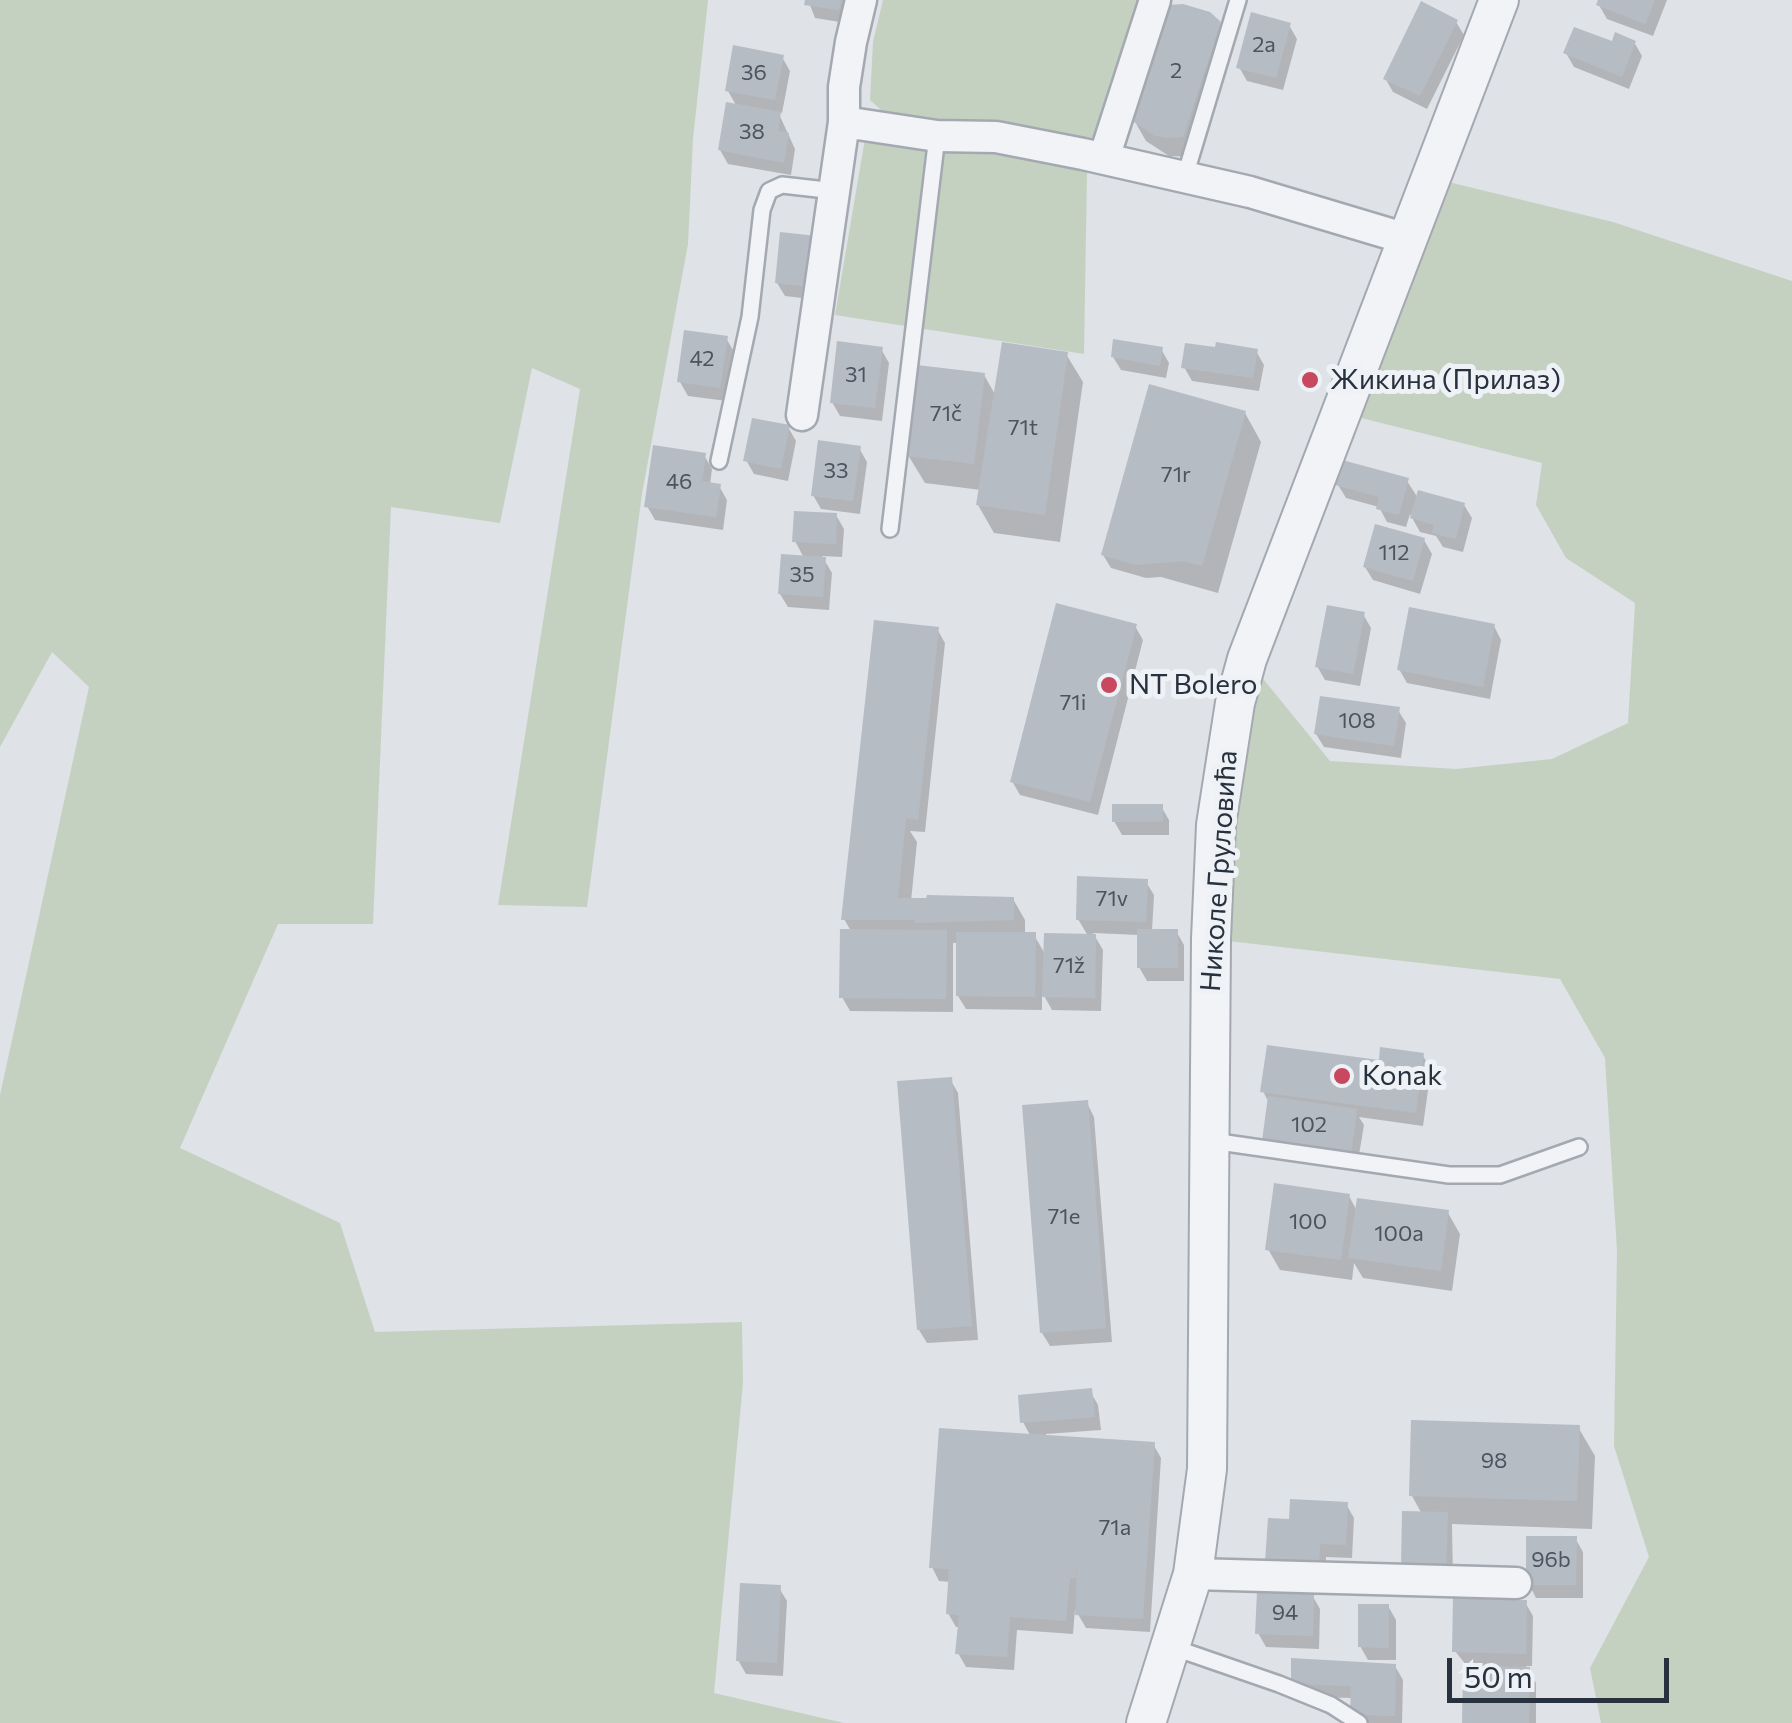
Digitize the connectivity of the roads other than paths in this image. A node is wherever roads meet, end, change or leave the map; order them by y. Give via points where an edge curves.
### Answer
1 (861, 0) edge
2 (1155, 0) edge
3 (1238, 0) edge
4 (1499, 0) edge
5 (844, 122) junction
6 (937, 136) junction
7 (1104, 158) junction
8 (1184, 176) junction
9 (834, 191) junction
10 (1407, 239) junction
11 (802, 415) dead end
12 (719, 460) dead end
13 (890, 529) dead end
14 (1208, 1140) junction
15 (1579, 1147) dead end
16 (1193, 1574) junction
17 (1516, 1583) dead end
18 (1172, 1647) junction
19 (1146, 1723) edge
20 (1359, 1723) edge

1 - 5 street
2 - 7 street
3 - 8 lane
4 - 10 street, Николе Груловића
5 - 6 street
5 - 9 street
6 - 7 street via 996,138
6 - 13 lane
7 - 8 street
8 - 10 street
9 - 11 street
9 - 12 lane via 782,185 769,192
10 - 14 street, Николе Груловића via 1234,702 1216,825
14 - 15 lane via 1448,1174 1500,1174
14 - 16 street, Николе Груловића via 1207,1469
16 - 17 street
16 - 18 street, Николе Груловића
18 - 19 street, Николе Груловића
18 - 20 lane via 1331,1705

